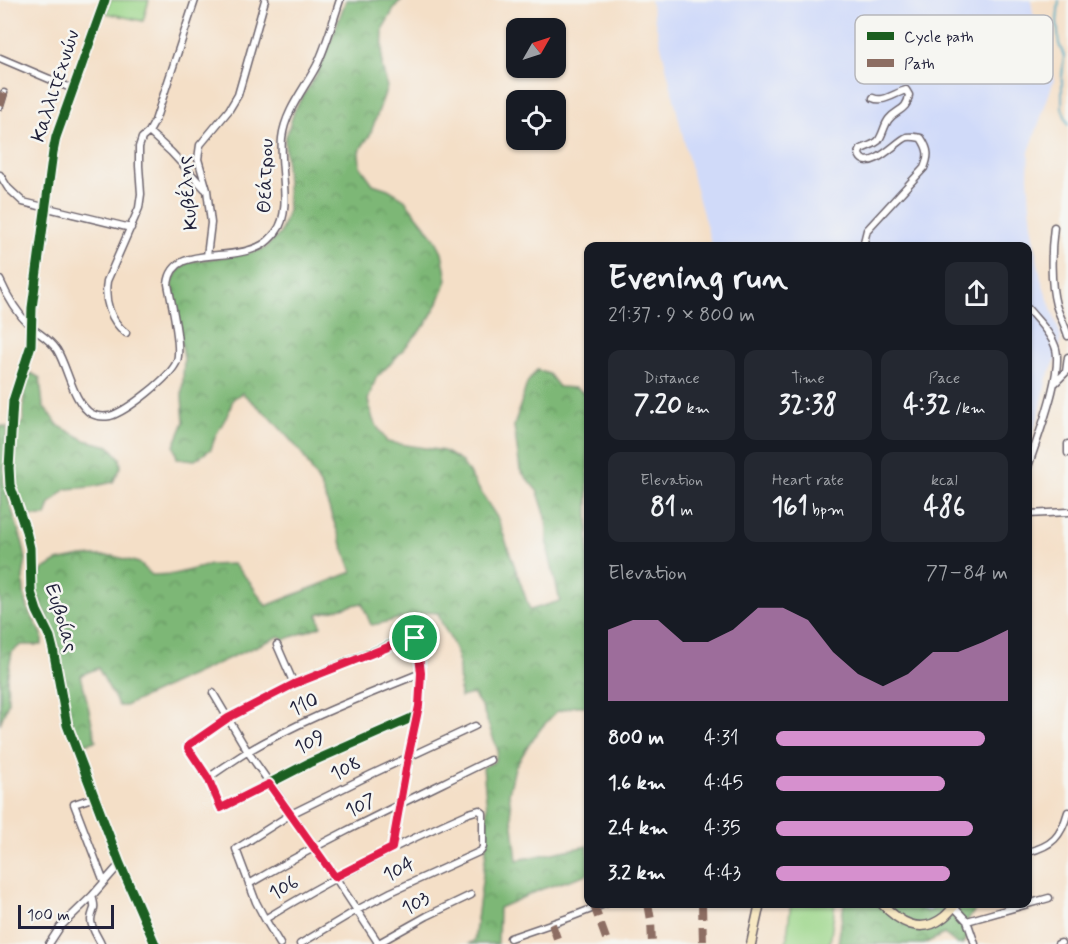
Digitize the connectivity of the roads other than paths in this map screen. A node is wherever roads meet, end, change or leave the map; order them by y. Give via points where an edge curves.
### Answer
1 (105, 0) edge
2 (189, 0) edge
3 (195, 0) edge
4 (266, 0) edge
5 (340, 0) edge
6 (191, 8) junction
7 (0, 58) edge
8 (73, 89) junction
9 (4, 93) dead end
10 (873, 98) dead end
11 (0, 106) edge
12 (149, 132) junction
13 (0, 175) edge
14 (207, 190) junction
15 (45, 207) junction
16 (1054, 227) dead end
17 (131, 228) junction
18 (864, 242) edge
19 (207, 256) junction
20 (0, 280) edge
21 (1032, 314) edge
22 (33, 328) junction
23 (126, 333) dead end
24 (1068, 336) edge
25 (1068, 357) edge
26 (1054, 383) junction
27 (1068, 444) edge
28 (1068, 453) edge
29 (1032, 454) edge
30 (1068, 512) edge
31 (1032, 514) edge
32 (277, 645) dead end
33 (421, 673) junction
34 (294, 684) junction
35 (213, 693) dead end
36 (416, 716) junction
37 (228, 718) junction
38 (475, 726) dead end
39 (248, 752) junction
40 (408, 758) junction
41 (490, 760) dead end
42 (208, 778) junction
43 (269, 784) junction
44 (95, 797) junction
45 (399, 806) junction
46 (1068, 812) edge
47 (483, 813) joint
48 (291, 814) junction
49 (315, 848) junction
50 (392, 848) junction
51 (1032, 851) edge
52 (120, 864) junction
53 (335, 877) junction
54 (104, 882) junction
55 (249, 884) junction
56 (471, 895) dead end
57 (92, 896) junction
58 (1049, 898) dead end
59 (1032, 903) edge
60 (593, 908) edge
61 (759, 908) edge
62 (887, 908) edge
63 (953, 908) edge
64 (958, 908) edge
65 (1013, 908) edge
66 (357, 910) junction
67 (264, 920) junction
68 (967, 921) junction
69 (510, 938) dead end
70 (49, 944) edge
71 (101, 944) edge
72 (155, 944) edge
73 (280, 944) edge
74 (300, 944) edge
75 (378, 944) edge
76 (751, 944) edge
77 (975, 944) edge

1 - 8 street, Καλλιτεχνών
2 - 6 street
3 - 6 street
4 - 14 street, Κυβέλης via 238,95 198,151
5 - 19 street, Θεάτρου via 318,63 286,121 282,138 284,211 277,231 262,245
6 - 12 street
7 - 8 street
8 - 15 street, Καλλιτεχνών via 56,137
9 - 11 street
10 - 18 street via 885,99 906,90 909,102 889,119 878,140 861,149 860,158 871,160 913,136 921,138 928,148 928,157 924,168 867,230
12 - 14 street
12 - 17 street via 139,147 141,194
13 - 15 street via 23,202
14 - 19 street, Κυβέλης via 211,223
15 - 17 street
15 - 22 street, Καλλιτεχνών
16 - 24 street via 1053,287
17 - 23 street via 105,290 113,319
19 - 22 street, Θεάτρου via 189,259 169,276 177,361 152,389 110,416 101,417 85,408 55,346
20 - 22 street via 19,314
21 - 26 street via 1056,347
22 - 44 street, Ευβοίας via 13,401 10,484 26,531 31,592 50,637 67,725
25 - 26 street via 1066,372
26 - 29 street
27 - 28 street
30 - 31 street
32 - 34 street
33 - 34 street via 418,642 411,638
33 - 36 street
33 - 39 street, 110 via 290,729
34 - 37 street
35 - 37 street
36 - 40 street
36 - 43 street, 109
37 - 39 street
37 - 42 street via 188,747
38 - 40 street, 108
39 - 42 street, 110
39 - 43 street
40 - 45 street
40 - 48 street, 108
41 - 45 street, 107
42 - 43 street, 109 via 221,808
43 - 48 street
44 - 52 street, Ευβοίας
44 - 54 street via 74,804
45 - 49 street, 107
45 - 50 street
46 - 51 street via 1051,843
47 - 50 street, 106 via 469,813
47 - 66 street, 104 via 481,850
48 - 49 street
48 - 55 street, 108 via 236,849
49 - 53 street
49 - 55 street, 107
50 - 53 street, 106
52 - 54 street
52 - 72 street, Ευβοίας
53 - 66 street
53 - 67 street, 106
54 - 57 street
55 - 67 street
56 - 75 street, 103
57 - 70 street via 60,927
57 - 71 street via 92,923
58 - 59 street
60 - 69 street
61 - 76 main road
62 - 63 main road via 901,921 915,925 935,922
64 - 68 street
65 - 68 street
66 - 74 street, 104
66 - 75 street
67 - 73 street
68 - 77 street

